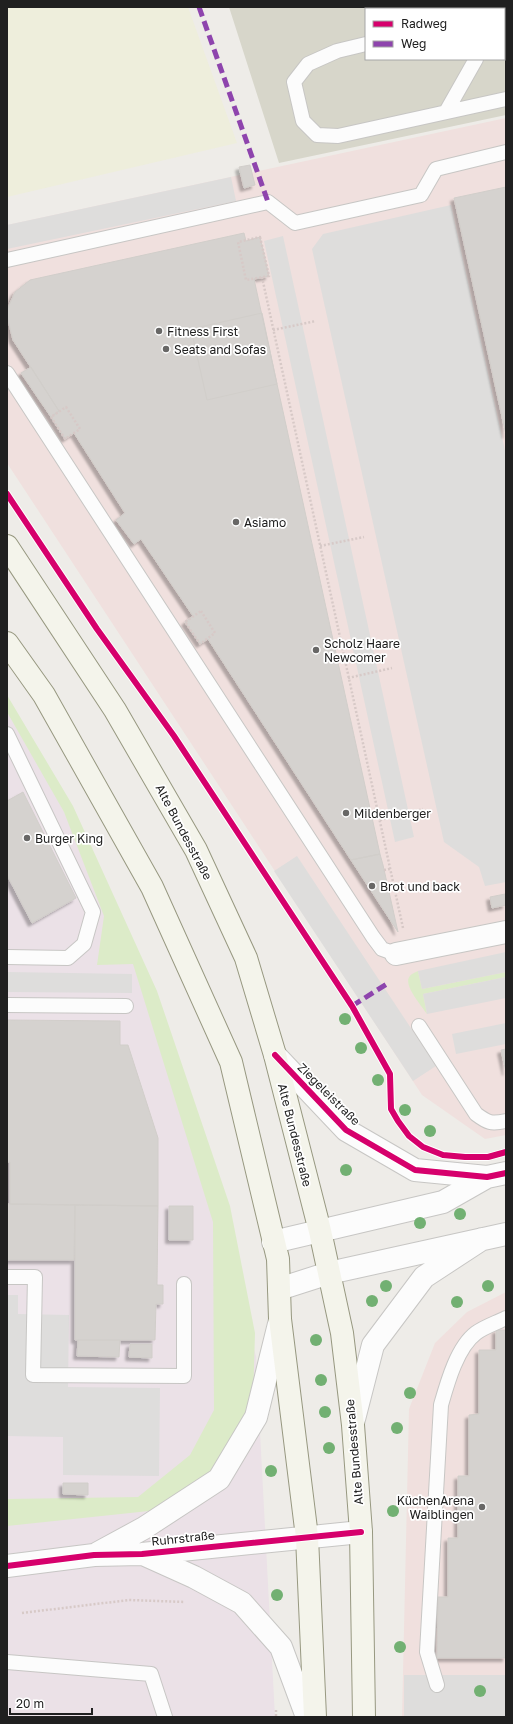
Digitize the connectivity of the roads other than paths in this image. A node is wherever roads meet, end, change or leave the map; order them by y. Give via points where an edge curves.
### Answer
1 (365, 44) edge
2 (475, 60) edge
3 (505, 98) edge
4 (446, 112) junction
5 (506, 152) edge
6 (7, 260) edge
7 (7, 373) edge
8 (7, 546) edge
9 (7, 643) edge
10 (7, 734) edge
11 (506, 932) edge
12 (402, 953) joint
13 (7, 957) edge
14 (7, 1005) edge
15 (126, 1006) dead end
16 (419, 1026) dead end
17 (275, 1055) junction
18 (506, 1121) edge
19 (497, 1175) edge
20 (320, 1231) junction
21 (506, 1234) edge
22 (482, 1239) junction
23 (273, 1242) junction
24 (329, 1273) junction
25 (7, 1277) edge
26 (184, 1284) dead end
27 (279, 1289) junction
28 (506, 1318) edge
29 (280, 1319) junction
30 (353, 1424) junction
31 (361, 1532) junction
32 (306, 1537) junction
33 (142, 1554) junction
34 (94, 1555) junction
35 (7, 1566) edge
36 (7, 1662) edge
37 (437, 1685) dead end
38 (165, 1717) edge
39 (307, 1717) edge
40 (315, 1717) edge
41 (364, 1717) edge

1 - 4 lane via 337,51 308,64 294,82 302,121 317,135 338,136
2 - 4 lane
3 - 4 lane
5 - 6 lane via 436,169 422,195 295,223 268,202
7 - 12 lane via 382,949
8 - 17 main road, Alte Bundesstraße via 115,710 196,850 246,958
9 - 23 main road via 44,695 152,887 228,1055
10 - 13 lane via 93,912 84,944 68,958
11 - 12 street
14 - 15 lane
16 - 18 lane via 476,1114 486,1122 495,1124
17 - 19 street, Ziegeleistraße via 346,1130 409,1167 415,1170
17 - 20 main road, Alte Bundesstraße
19 - 20 street, Ziegeleistraße via 443,1202
20 - 23 street, Ziegeleistraße
20 - 24 main road, Alte Bundesstraße
21 - 22 street
22 - 24 street
22 - 30 street via 424,1277 373,1346
23 - 27 main road via 278,1259
24 - 27 street
24 - 30 main road, Alte Bundesstraße via 342,1333
25 - 26 lane via 35,1277 33,1375 184,1376
27 - 29 main road
28 - 37 lane via 475,1334 461,1351 451,1372 441,1405 427,1652
29 - 32 main road
29 - 34 street, Ruhrstraße via 256,1417 219,1479 144,1528
30 - 31 main road, Alte Bundesstraße
31 - 32 street, Ruhrstraße
31 - 41 main road, Alte Bundesstraße
32 - 33 street, Ruhrstraße
32 - 40 main road
33 - 34 street, Ruhrstraße
33 - 39 street, Ruhrstraße via 194,1577 242,1603 281,1647
34 - 35 street, Ruhrstraße
36 - 38 lane via 151,1674

